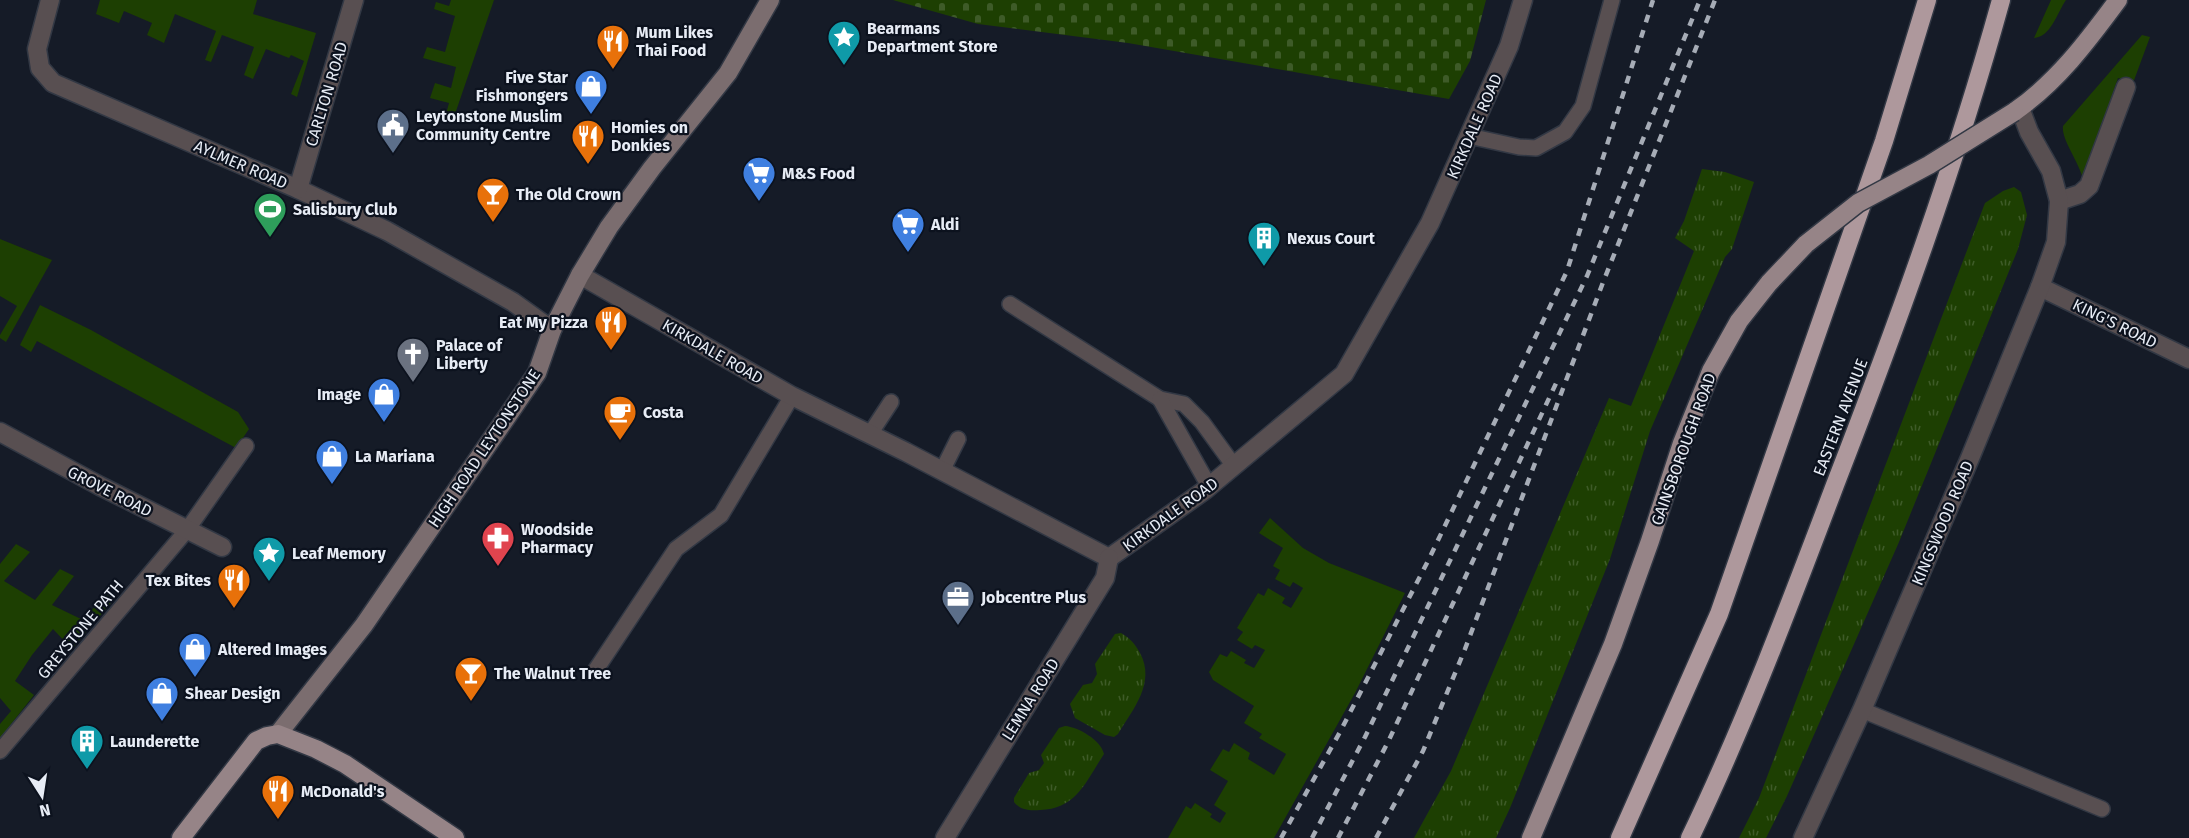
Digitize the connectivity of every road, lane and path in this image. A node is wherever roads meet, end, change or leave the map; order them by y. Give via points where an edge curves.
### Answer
1 (50, 0) edge
2 (354, 0) edge
3 (771, 0) edge
4 (1523, 0) edge
5 (1612, 0) edge
6 (1926, 0) edge
7 (2001, 0) edge
8 (2118, 0) edge
9 (2126, 87) dead end
10 (2017, 110) junction
11 (1469, 136) junction
12 (298, 189) junction
13 (2059, 201) junction
14 (580, 275) junction
15 (2040, 287) junction
16 (1010, 304) dead end
17 (552, 330) junction
18 (2189, 359) edge
19 (792, 396) junction
20 (1160, 399) junction
21 (891, 402) dead end
22 (0, 432) edge
23 (870, 434) junction
24 (958, 439) dead end
25 (246, 446) dead end
26 (1234, 466) junction
27 (942, 471) junction
28 (1209, 486) junction
29 (187, 530) junction
30 (222, 547) dead end
31 (1109, 558) junction
32 (595, 671) dead end
33 (1862, 710) junction
34 (278, 734) junction
35 (0, 752) edge
36 (2102, 810) dead end
37 (181, 838) edge
38 (455, 838) edge
39 (945, 838) edge
40 (1531, 838) edge
41 (1620, 838) edge
42 (1690, 838) edge
43 (1803, 838) edge

1 - 12 street, AYLMER ROAD via 38,49 40,68 53,83
2 - 12 street, CARLTON ROAD
3 - 14 street, HIGH ROAD LEYTONSTONE via 728,73 652,168
4 - 11 street, KIRKDALE ROAD via 1509,46
5 - 11 lane via 1583,106 1564,132 1536,148
6 - 41 highway via 1884,141 1719,614
7 - 42 highway, EASTERN AVENUE via 1978,85 1902,311 1763,674
8 - 10 main road, GAINSBOROUGH ROAD via 2082,51 2040,94
9 - 13 street via 2089,186 2080,194
10 - 13 street, KINGSWOOD ROAD via 2051,171
10 - 40 main road, GAINSBOROUGH ROAD, bridge via 1929,165 1858,203 1806,244 1739,321 1711,371 1682,443 1613,644
11 - 26 street, KIRKDALE ROAD via 1430,223 1344,374
12 - 17 street, AYLMER ROAD via 401,238 513,302
13 - 15 street, KINGSWOOD ROAD via 2056,242
14 - 17 street, HIGH ROAD LEYTONSTONE
14 - 19 street, KIRKDALE ROAD
15 - 18 street, KING'S ROAD
15 - 33 street, KINGSWOOD ROAD
16 - 20 lane
17 - 34 street, HIGH ROAD LEYTONSTONE via 537,373 364,625
19 - 23 street, KIRKDALE ROAD
19 - 32 lane via 722,515 676,549
20 - 26 lane via 1184,404
20 - 28 lane
21 - 23 lane
22 - 29 street, GROVE ROAD
23 - 27 street, KIRKDALE ROAD
24 - 27 lane
25 - 29 lane, GREYSTONE PATH
26 - 28 street, KIRKDALE ROAD
27 - 31 street, KIRKDALE ROAD
28 - 31 street, KIRKDALE ROAD
29 - 30 street, GROVE ROAD
29 - 35 lane, GREYSTONE PATH
31 - 39 street, LEMNA ROAD via 1105,578
33 - 36 lane
33 - 43 street, KINGSWOOD ROAD
34 - 37 main road, HIGH ROAD LEYTONSTONE via 256,741
34 - 38 main road via 345,764

